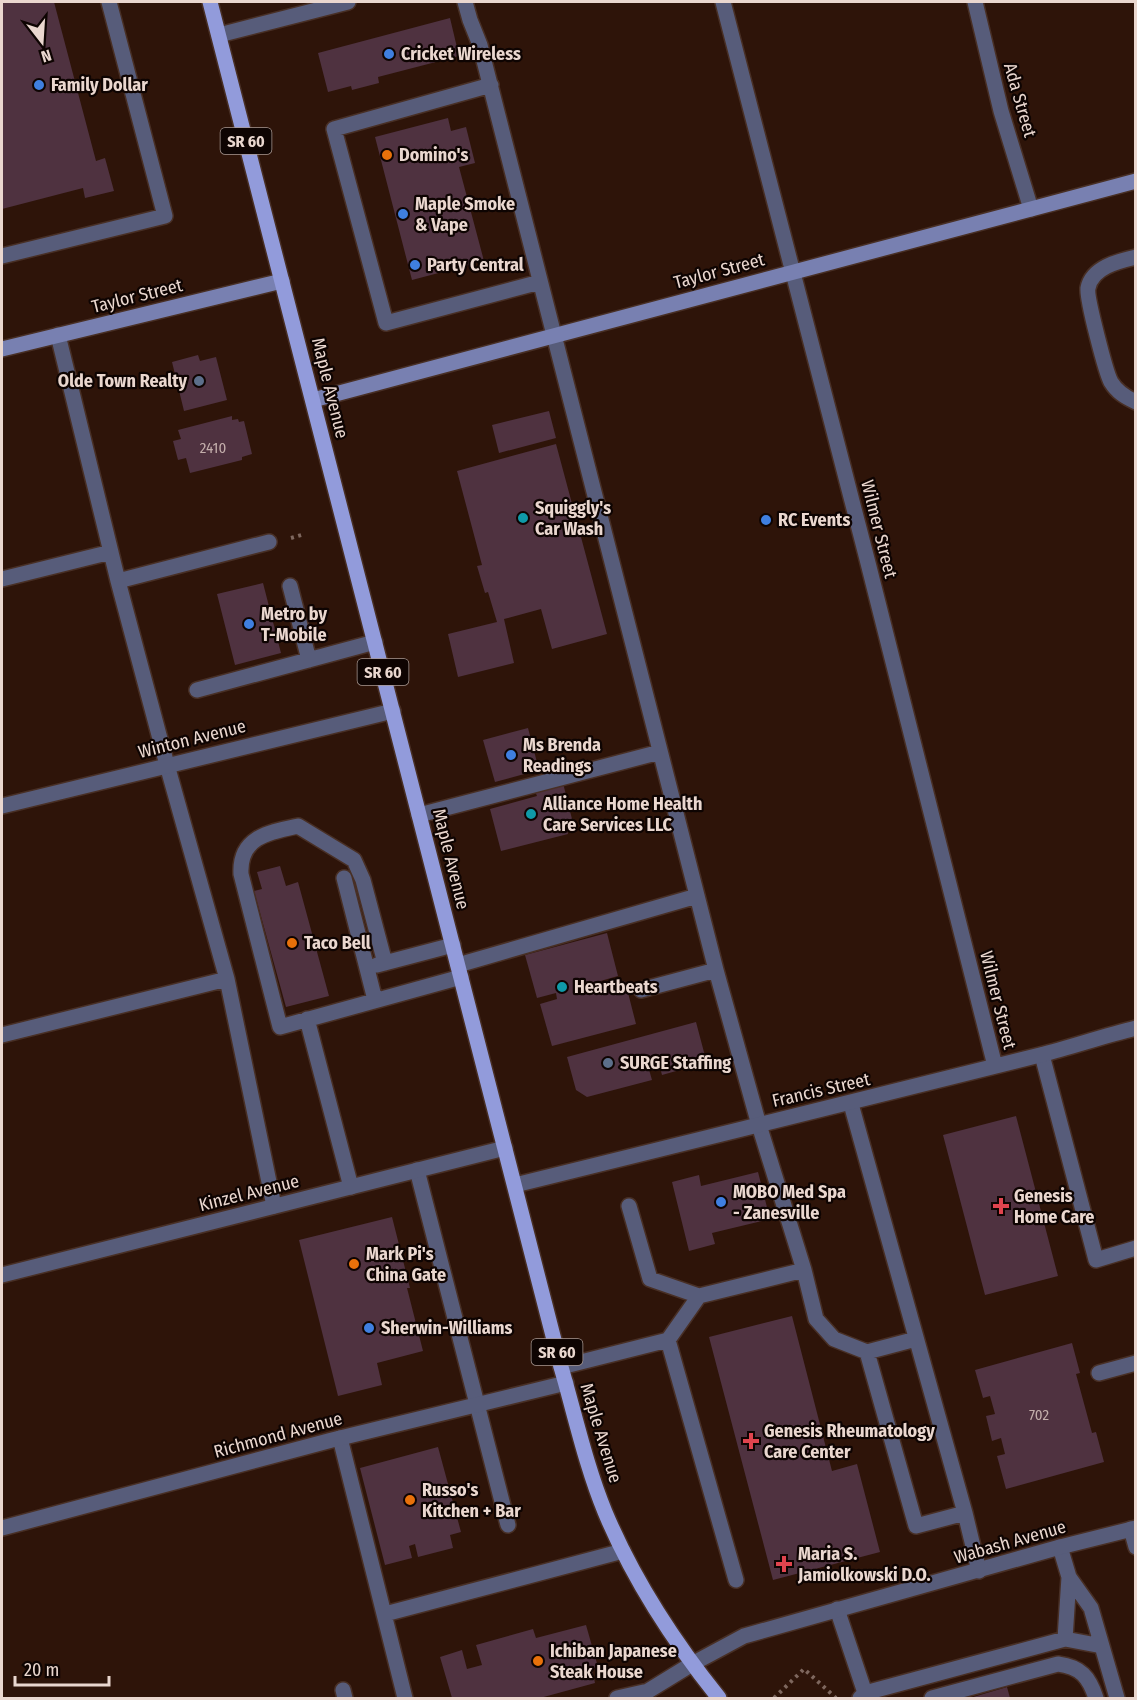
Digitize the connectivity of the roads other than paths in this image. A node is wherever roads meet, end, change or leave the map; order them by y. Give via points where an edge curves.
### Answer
1 (109, 2) edge
2 (210, 2) edge
3 (348, 2) edge
4 (465, 2) edge
5 (723, 2) edge
6 (975, 2) edge
7 (219, 35) junction
8 (491, 85) junction
9 (1136, 182) edge
10 (1031, 209) junction
11 (2, 256) edge
12 (1136, 257) edge
13 (792, 272) junction
14 (282, 281) junction
15 (540, 282) junction
16 (58, 335) junction
17 (555, 336) junction
18 (2, 349) edge
19 (313, 400) junction
20 (1136, 402) edge
21 (269, 542) dead end
22 (111, 552) junction
23 (2, 579) edge
24 (118, 581) junction
25 (290, 586) dead end
26 (375, 642) junction
27 (309, 660) junction
28 (197, 690) dead end
29 (393, 711) junction
30 (660, 752) junction
31 (167, 765) junction
32 (2, 806) edge
33 (419, 815) junction
34 (344, 878) dead end
35 (697, 896) junction
36 (453, 945) junction
37 (385, 963) junction
38 (366, 967) junction
39 (716, 970) junction
40 (459, 971) junction
41 (227, 979) junction
42 (641, 990) dead end
43 (375, 1000) junction
44 (307, 1019) junction
45 (1136, 1028) edge
46 (2, 1035) edge
47 (1042, 1055) junction
48 (995, 1066) junction
49 (850, 1104) junction
50 (759, 1125) junction
51 (505, 1148) junction
52 (417, 1170) junction
53 (515, 1185) junction
54 (351, 1187) junction
55 (274, 1206) junction
56 (629, 1206) dead end
57 (1136, 1248) edge
58 (804, 1270) junction
59 (2, 1275) edge
60 (699, 1296) junction
61 (916, 1339) junction
62 (668, 1340) junction
63 (867, 1352) junction
64 (1136, 1363) edge
65 (561, 1367) junction
66 (1099, 1373) dead end
67 (566, 1383) junction
68 (476, 1405) junction
69 (340, 1438) junction
70 (965, 1513) junction
71 (508, 1525) dead end
72 (2, 1528) edge
73 (1133, 1529) edge
74 (1060, 1547) junction
75 (1136, 1547) edge
76 (623, 1551) junction
77 (979, 1571) junction
78 (1069, 1577) junction
79 (736, 1580) dead end
80 (837, 1609) junction
81 (385, 1614) junction
82 (1065, 1639) junction
83 (1102, 1646) junction
84 (692, 1664) junction
85 (863, 1696) edge
86 (405, 1698) edge
87 (617, 1698) edge
88 (719, 1698) edge
89 (880, 1698) edge
90 (932, 1698) edge
91 (1096, 1698) edge
92 (1117, 1698) edge

1 - 11 street via 165,216
2 - 7 main road, Maple Avenue / SR 60
3 - 7 street
4 - 8 street
5 - 13 street, Wilmer Street
6 - 10 street, Ada Street via 1001,111
7 - 14 main road, Maple Avenue / SR 60
8 - 15 street
8 - 15 street via 334,129 386,323
9 - 10 street, Taylor Street
10 - 13 street, Taylor Street
12 - 20 street via 1107,266 1095,275 1088,288 1110,381 1122,396
13 - 17 street, Taylor Street
13 - 48 street, Wilmer Street
14 - 16 street, Taylor Street
14 - 19 main road, Maple Avenue / SR 60
15 - 17 street
16 - 18 street, Taylor Street
16 - 22 street
17 - 19 street, Taylor Street
17 - 30 street
19 - 26 main road, Maple Avenue / SR 60
21 - 24 street
22 - 23 street
22 - 24 street
24 - 31 street
25 - 27 street
26 - 27 street
26 - 29 main road, Maple Avenue / SR 60
27 - 28 street
29 - 31 street, Winton Avenue
29 - 33 main road, Maple Avenue / SR 60
30 - 33 street
30 - 35 street
31 - 32 street, Winton Avenue
31 - 41 street
33 - 36 main road, Maple Avenue / SR 60
34 - 38 street
35 - 39 street
35 - 40 street
36 - 37 street
36 - 40 main road, Maple Avenue / SR 60
37 - 38 street
37 - 44 street via 354,860 298,826 271,831 252,842 240,860 241,874 280,1027
38 - 43 street
39 - 42 street
39 - 50 street
40 - 43 street
40 - 51 main road, Maple Avenue / SR 60
41 - 46 street
41 - 55 street
43 - 44 street
44 - 54 street
45 - 47 street, Francis Street
47 - 48 street, Francis Street
47 - 57 street via 1096,1260
48 - 49 street, Francis Street
49 - 50 street, Francis Street
49 - 61 street
50 - 53 street, Francis Street
50 - 58 street
51 - 52 street, Kinzel Avenue
51 - 53 main road, Maple Avenue / SR 60
52 - 54 street, Kinzel Avenue
52 - 68 street
53 - 65 main road, Maple Avenue / SR 60
54 - 55 street, Kinzel Avenue
55 - 59 street, Kinzel Avenue
56 - 60 street via 650,1279
58 - 60 street
58 - 63 street via 816,1319 834,1339
60 - 62 street
61 - 63 street
61 - 70 street
62 - 65 street
62 - 79 street
63 - 70 street via 916,1526
64 - 66 street
65 - 67 main road, Maple Avenue / SR 60
67 - 68 street, Richmond Avenue
67 - 76 main road, Maple Avenue / SR 60 via 605,1511
68 - 69 street, Richmond Avenue
68 - 71 street
69 - 72 street, Richmond Avenue
69 - 81 street
70 - 77 street
73 - 74 street, Wabash Avenue
73 - 75 street
74 - 77 street, Wabash Avenue
74 - 78 street
76 - 81 street
76 - 84 main road, Maple Avenue / SR 60
77 - 80 street, Wabash Avenue
78 - 82 street
78 - 83 street via 1090,1608
80 - 84 street, Wabash Avenue via 744,1636
80 - 85 street
81 - 86 street
82 - 83 street
82 - 85 street
83 - 92 street
84 - 87 street, Wabash Avenue via 648,1691
84 - 88 main road, Maple Avenue / SR 60
85 - 89 street
90 - 91 street via 1058,1664 1072,1666 1083,1674

